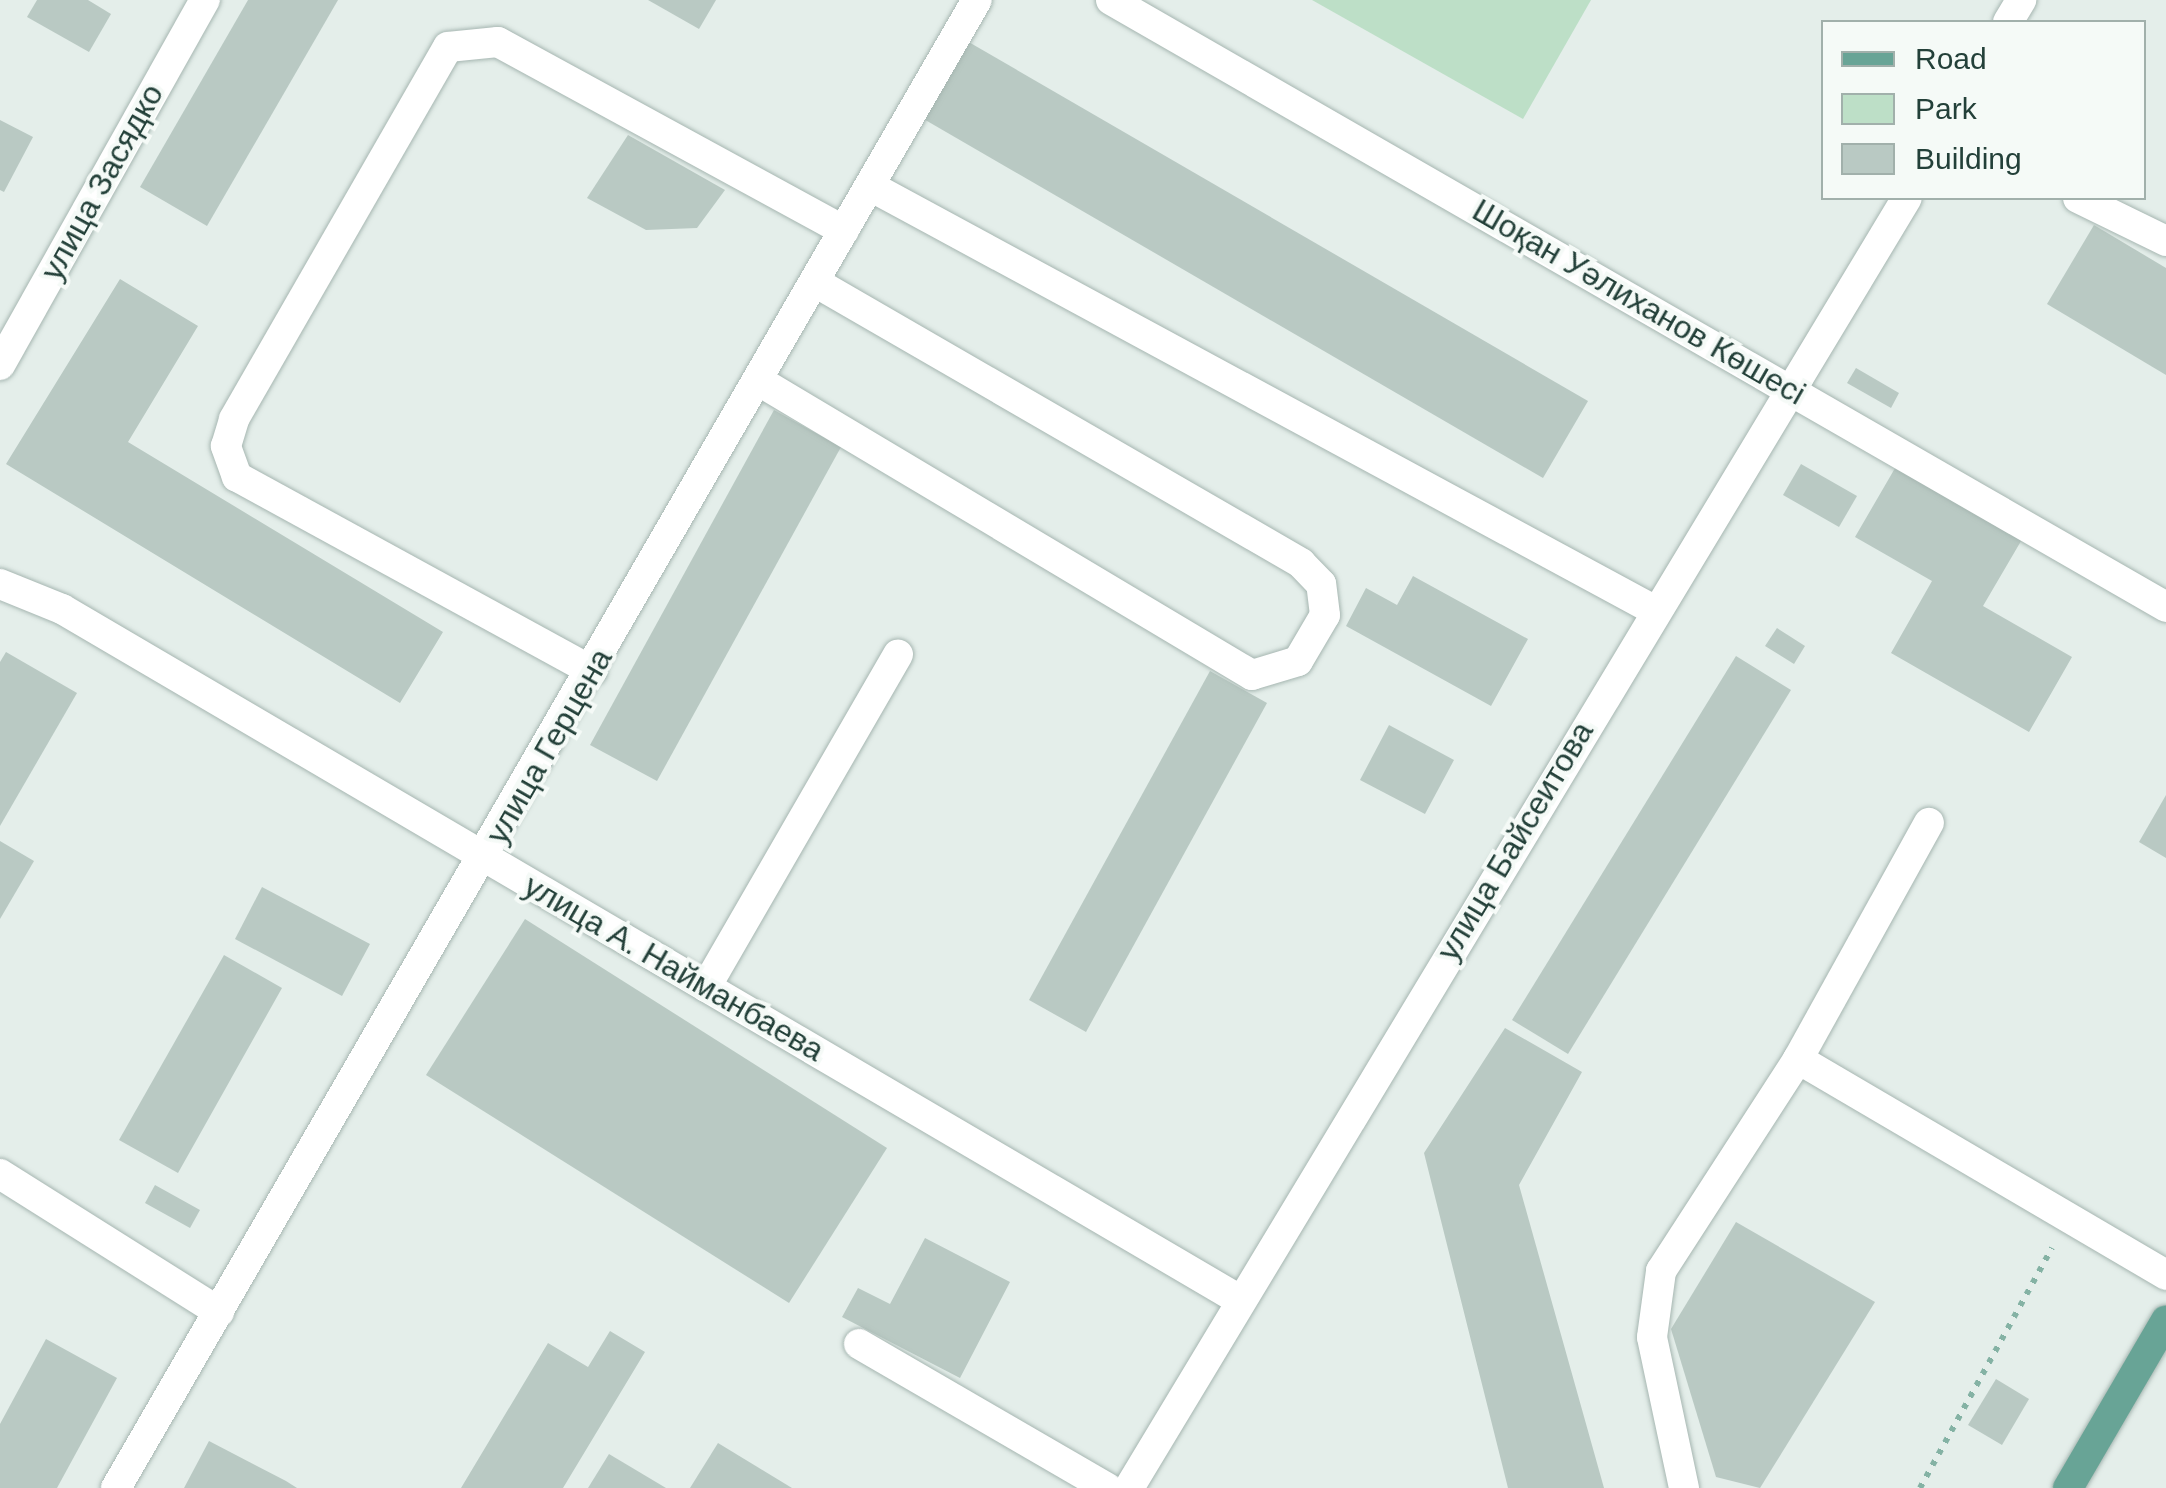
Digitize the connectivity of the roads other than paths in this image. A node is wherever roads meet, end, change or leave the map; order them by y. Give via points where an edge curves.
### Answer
1 (205, 0) edge
2 (976, 0) edge
3 (1110, 0) edge
4 (870, 186) junction
5 (1905, 200) edge
6 (2082, 200) edge
7 (844, 232) junction
8 (2166, 241) edge
9 (815, 282) junction
10 (0, 365) edge
11 (759, 380) junction
12 (1792, 390) junction
13 (0, 584) edge
14 (2166, 606) edge
15 (1654, 610) junction
16 (898, 655) dead end
17 (592, 671) junction
18 (1929, 823) dead end
19 (486, 858) junction
20 (706, 986) junction
21 (1798, 1059) junction
22 (0, 1174) edge
23 (2166, 1275) edge
24 (1240, 1300) junction
25 (219, 1312) junction
26 (2166, 1320) edge
27 (859, 1344) dead end
28 (116, 1488) edge
29 (1107, 1488) edge
30 (1129, 1488) edge
31 (1684, 1488) edge
32 (2068, 1488) edge

1 - 10 street, улица Засядко
2 - 4 street, улица Герцена
3 - 12 street, Шоқан Уәлиханов Көшесі
4 - 7 street, улица Герцена
4 - 15 street
5 - 12 street, улица Байсеитова
6 - 8 street
7 - 9 street, улица Герцена
7 - 17 street via 498,42 472,40 448,48 244,402 226,446 237,477
9 - 11 street, улица Герцена
9 - 11 street via 1301,563 1321,584 1325,615 1298,661 1252,675
11 - 17 street, улица Герцена
12 - 14 street, Шоқан Уәлиханов Көшесі
12 - 15 street, улица Байсеитова
13 - 19 street, улица А. Найманбаева via 62,609
15 - 24 street, улица Байсеитова
16 - 20 street
17 - 19 street, улица Герцена
18 - 21 street
19 - 20 street, улица А. Найманбаева
19 - 25 street, улица Герцена
20 - 24 street, улица А. Найманбаева
21 - 23 street
21 - 31 street via 1661,1271 1652,1337
22 - 25 street
24 - 30 street, улица Байсеитова
25 - 28 street, улица Герцена
26 - 32 main road
27 - 29 street

